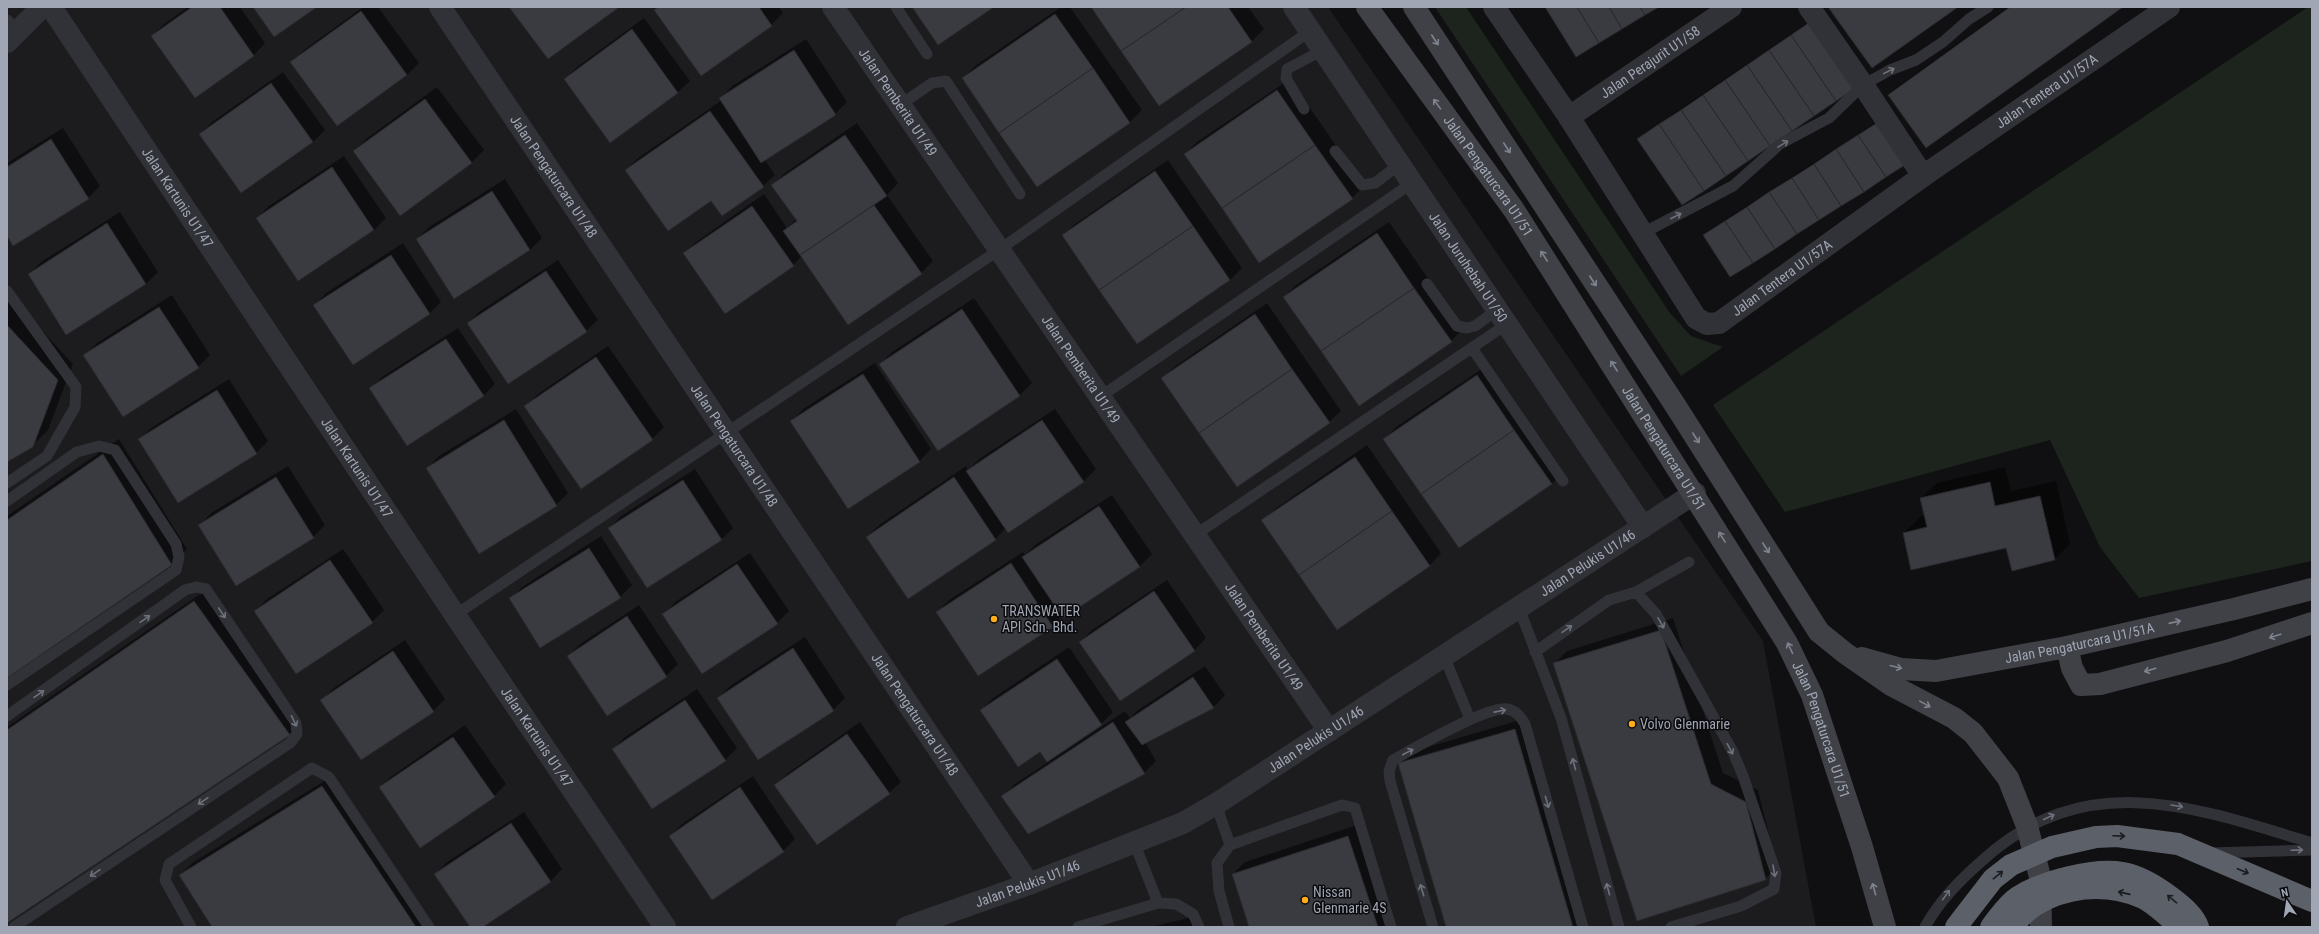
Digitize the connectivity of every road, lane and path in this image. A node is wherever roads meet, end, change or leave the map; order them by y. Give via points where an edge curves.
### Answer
1 (42, 7) edge
2 (51, 7) edge
3 (440, 7) edge
4 (833, 7) edge
5 (896, 7) edge
6 (1294, 7) edge
7 (1367, 7) edge
8 (1414, 7) edge
9 (1494, 7) edge
10 (1730, 7) edge
11 (1809, 7) edge
12 (1988, 7) edge
13 (2169, 7) edge
14 (11, 31) edge
15 (1310, 31) junction
16 (1323, 50) junction
17 (927, 54) dead end
18 (1863, 85) junction
19 (900, 105) junction
20 (1304, 109) dead end
21 (1569, 117) junction
22 (1335, 151) dead end
23 (1400, 164) junction
24 (1924, 176) junction
25 (1412, 183) junction
26 (1020, 194) dead end
27 (1641, 234) junction
28 (999, 250) junction
29 (1427, 284) dead end
30 (7, 291) edge
31 (1502, 317) junction
32 (1472, 348) junction
33 (1100, 397) junction
34 (726, 433) junction
35 (1563, 481) dead end
36 (7, 483) edge
37 (1695, 493) junction
38 (7, 502) edge
39 (1643, 527) junction
40 (1195, 535) junction
41 (1689, 562) dead end
42 (2312, 589) edge
43 (1636, 592) junction
44 (1519, 608) junction
45 (455, 615) junction
46 (2312, 623) edge
47 (2067, 647) junction
48 (1535, 652) junction
49 (1845, 653) junction
50 (1444, 656) junction
51 (7, 685) edge
52 (7, 716) edge
53 (1470, 719) junction
54 (1329, 731) junction
55 (1216, 804) junction
56 (1134, 842) junction
57 (2312, 843) edge
58 (1230, 845) junction
59 (2312, 850) edge
60 (2202, 853) junction
61 (1030, 884) junction
62 (2312, 900) edge
63 (1158, 903) junction
64 (14, 927) edge
65 (191, 927) edge
66 (429, 927) edge
67 (665, 927) edge
68 (907, 927) edge
69 (1078, 927) edge
70 (1199, 927) edge
71 (1229, 927) edge
72 (1391, 927) edge
73 (1433, 927) edge
74 (1583, 927) edge
75 (1619, 927) edge
76 (1671, 927) edge
77 (1885, 927) edge
78 (1924, 927) edge
79 (1956, 927) edge
80 (1992, 927) edge
81 (2012, 927) edge
82 (2041, 927) edge
83 (2180, 927) edge
84 (2198, 927) edge

1 - 14 street
2 - 45 street, Jalan Kartunis U1/47
3 - 34 street, Jalan Pengaturcara U1/48
4 - 19 street, Jalan Pemberita U1/49
5 - 17 lane
6 - 15 street, Jalan Juruhebah U1/50
37 -> 7 main road, Jalan Pengaturcara U1/51 via 1514,210
8 -> 49 main road, Jalan Pengaturcara U1/51 via 1675,405 1819,632
9 - 21 street, Jalan Tentera U1/57A
10 - 21 street, Jalan Perajurit U1/58
11 - 18 street
18 -> 12 lane via 1890,70 1916,60
13 - 24 street, Jalan Tentera U1/57A
15 - 16 street, Jalan Juruhebah U1/50
15 - 28 lane
16 - 20 lane via 1287,69 1286,78
16 - 23 street, Jalan Juruhebah U1/50
18 - 24 street
27 -> 18 lane via 1733,186 1780,144 1829,118
19 - 26 lane via 932,83 946,81
19 - 28 street, Jalan Pemberita U1/49
21 - 27 street, Jalan Tentera U1/57A
22 - 23 lane via 1362,185 1375,182
23 - 25 street, Jalan Juruhebah U1/50
24 - 27 street, Jalan Tentera U1/57A via 1719,323 1707,324 1696,318
25 - 31 street, Jalan Juruhebah U1/50
25 - 33 lane
28 - 33 street, Jalan Pemberita U1/49
28 - 34 lane
29 - 31 lane via 1457,326 1467,328
30 - 36 lane via 76,387 75,408 47,456
31 - 32 lane
31 - 39 street, Jalan Juruhebah U1/50
32 - 35 lane
32 - 40 lane
33 - 40 street, Jalan Pemberita U1/49
34 - 45 lane
34 - 61 street, Jalan Pengaturcara U1/48
37 - 39 street, Jalan Pelukis U1/46
77 -> 37 main road, Jalan Pengaturcara U1/51 via 1862,847 1812,695 1787,643
38 - 51 lane via 77,452 98,446 115,450 176,544 179,557 176,570
39 - 44 street, Jalan Pelukis U1/46
40 - 54 street, Jalan Pemberita U1/49
41 - 43 lane
47 -> 42 main road, Jalan Pengaturcara U1/51A
48 -> 43 lane via 1610,600
43 -> 76 lane via 1656,614 1732,752 1743,776 1776,873 1774,889 1741,906
44 - 48 lane
44 - 50 street, Jalan Pelukis U1/46
45 - 67 street, Jalan Kartunis U1/47
46 -> 47 main road via 2227,651 2100,684 2082,685 2072,668
49 -> 47 main road, Jalan Pengaturcara U1/51A via 1901,669 1936,671
75 -> 48 lane via 1561,718
49 -> 82 main road, Jalan Pengaturcara U1/51 via 1891,685 1954,718 1973,733 2008,778 2027,826 2040,877
50 - 53 lane
50 - 54 street, Jalan Pelukis U1/46
52 -> 64 lane via 185,590 196,587 206,589 296,723 298,734 290,743
73 -> 53 lane via 1389,771 1393,760
53 -> 74 lane via 1506,709 1518,713 1525,724
54 - 55 street, Jalan Pelukis U1/46
55 - 56 street, Jalan Pelukis U1/46 via 1183,823
55 - 58 lane
56 - 61 street, Jalan Pelukis U1/46
56 - 63 lane
78 -> 57 lane via 1951,888 2004,840 2052,815 2080,807 2124,801 2173,805 2217,813
58 - 71 lane via 1217,863 1219,891
58 - 72 lane via 1342,805 1355,808
60 -> 59 lane
60 -> 62 highway
79 -> 60 highway via 1993,879 2012,864 2052,846 2117,836 2178,844
61 - 68 street, Jalan Pelukis U1/46
63 - 69 lane
63 - 70 lane via 1176,904 1188,910 1193,914
65 - 66 lane via 165,880 170,864 312,768 329,777
84 -> 80 highway via 2196,921 2183,908 2153,886 2123,873 2097,873 2056,881 2017,898
83 -> 81 highway via 2141,897 2099,888 2081,888 2059,894 2032,908

